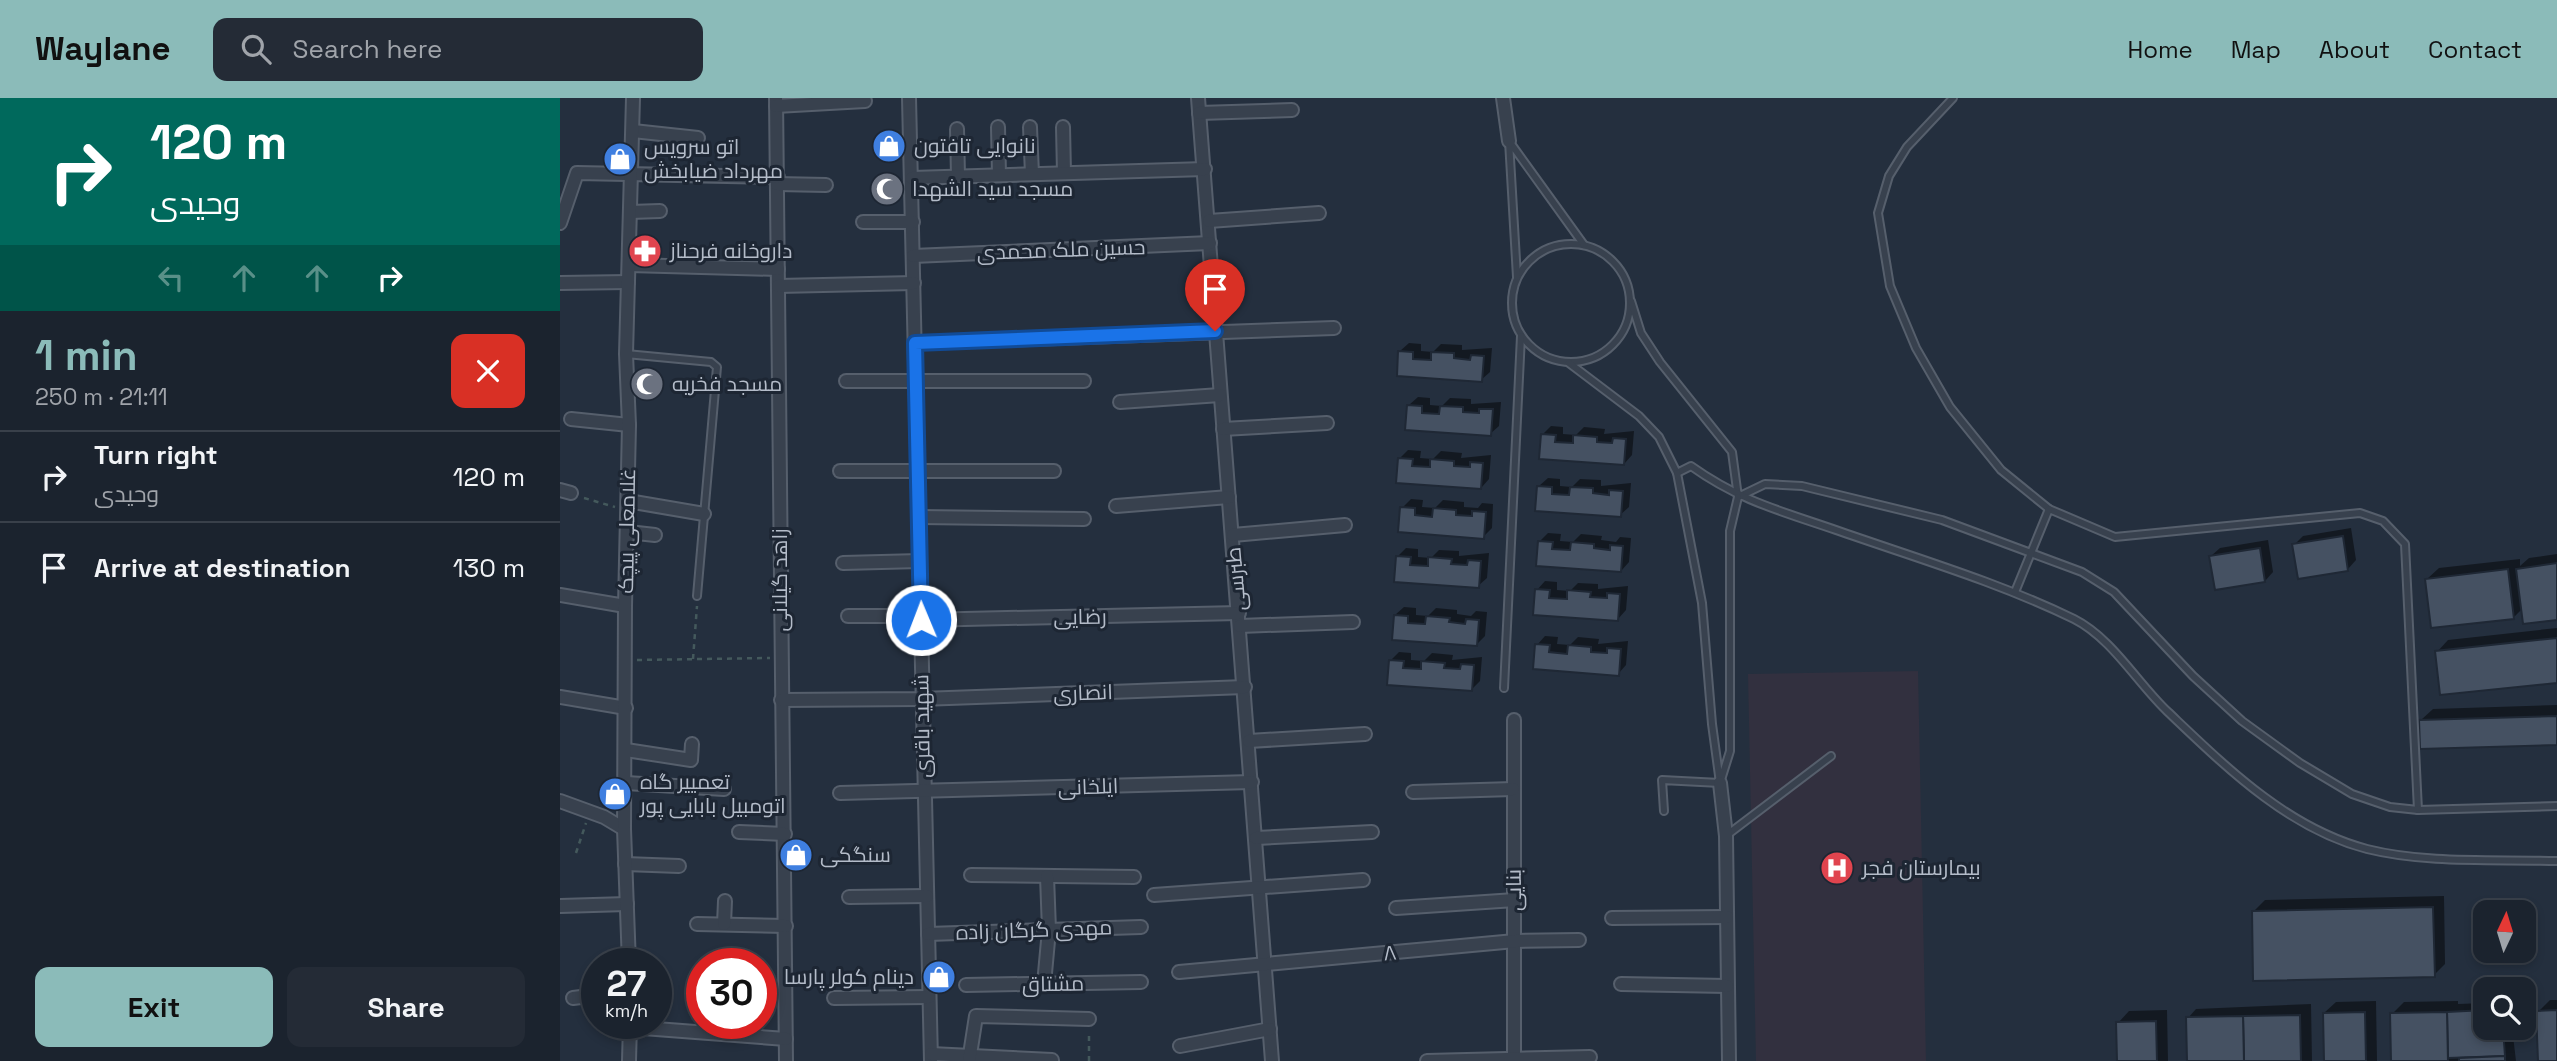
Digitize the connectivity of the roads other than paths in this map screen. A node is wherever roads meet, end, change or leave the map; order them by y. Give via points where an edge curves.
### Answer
1 (633, 98) edge
2 (909, 98) edge
3 (1198, 98) edge
4 (1503, 98) edge
5 (1953, 98) edge
6 (865, 101) dead end
7 (776, 102) edge
8 (1292, 110) dead end
9 (1199, 113) junction
10 (998, 127) dead end
11 (1030, 127) dead end
12 (1063, 127) dead end
13 (957, 129) dead end
14 (633, 131) junction
15 (698, 138) dead end
16 (1509, 141) junction
17 (1205, 169) junction
18 (630, 173) junction
19 (1064, 173) junction
20 (1032, 174) junction
21 (999, 175) junction
22 (958, 176) junction
23 (912, 178) junction
24 (778, 181) junction
25 (826, 186) dead end
26 (660, 211) dead end
27 (630, 212) junction
28 (1319, 213) dead end
29 (1209, 221) junction
30 (863, 222) dead end
31 (913, 222) junction
32 (560, 223) edge
33 (1210, 243) junction
34 (1584, 246) junction
35 (913, 256) junction
36 (629, 265) junction
37 (778, 269) junction
38 (1517, 277) junction
39 (628, 282) junction
40 (560, 283) edge
41 (914, 283) junction
42 (778, 286) junction
43 (1630, 301) junction
44 (1334, 328) dead end
45 (1215, 331) junction
46 (1521, 337) junction
47 (915, 343) junction
48 (626, 354) junction
49 (1569, 363) junction
50 (846, 381) dead end
51 (1084, 381) dead end
52 (916, 382) junction
53 (1220, 395) junction
54 (1120, 402) dead end
55 (570, 419) dead end
56 (1327, 423) dead end
57 (629, 425) junction
58 (1223, 429) junction
59 (840, 471) dead end
60 (918, 471) junction
61 (1054, 471) dead end
62 (1677, 473) junction
63 (1228, 497) junction
64 (1738, 497) junction
65 (628, 506) junction
66 (1116, 506) dead end
67 (2049, 509) junction
68 (704, 514) junction
69 (919, 517) junction
70 (1084, 519) dead end
71 (1345, 525) dead end
72 (628, 532) junction
73 (655, 535) dead end
74 (1233, 535) junction
75 (2031, 552) junction
76 (920, 561) junction
77 (843, 563) dead end
78 (2015, 592) junction
79 (560, 595) edge
80 (697, 596) road end
81 (625, 606) junction
82 (848, 616) dead end
83 (921, 618) junction
84 (1240, 620) junction
85 (1353, 622) dead end
86 (1245, 687) junction
87 (1504, 688) dead end
88 (560, 697) edge
89 (921, 699) junction
90 (780, 700) junction
91 (626, 708) junction
92 (1514, 720) dead end
93 (1366, 734) dead end
94 (1249, 741) junction
95 (692, 744) dead end
96 (626, 750) junction
97 (1831, 756) dead end
98 (1252, 782) junction
99 (626, 783) junction
100 (1720, 783) junction
101 (724, 789) dead end
102 (1513, 789) junction
103 (924, 792) junction
104 (1413, 792) dead end
105 (840, 793) dead end
106 (560, 801) edge
107 (2557, 806) edge
108 (2418, 810) junction
109 (1664, 811) dead end
110 (624, 829) junction
111 (738, 832) dead end
112 (1372, 832) dead end
113 (785, 834) junction
114 (1726, 836) junction
115 (1256, 838) junction
116 (2557, 860) edge
117 (625, 864) junction
118 (679, 866) dead end
119 (971, 875) dead end
120 (1047, 876) junction
121 (1134, 877) dead end
122 (1363, 880) dead end
123 (1260, 888) junction
124 (1154, 895) dead end
125 (927, 896) junction
126 (849, 897) dead end
127 (1515, 900) junction
128 (725, 901) dead end
129 (626, 904) junction
130 (560, 906) edge
131 (1396, 908) dead end
132 (1727, 917) junction
133 (1612, 918) dead end
134 (697, 923) dead end
135 (724, 924) junction
136 (786, 926) junction
137 (1141, 927) dead end
138 (1049, 930) junction
139 (928, 934) junction
140 (1579, 940) dead end
141 (1515, 942) junction
142 (628, 948) edge
143 (1265, 964) junction
144 (1179, 972) dead end
145 (1141, 982) dead end
146 (1044, 984) junction
147 (1621, 984) dead end
148 (966, 985) dead end
149 (1727, 986) junction
150 (581, 997) edge
151 (929, 997) junction
152 (573, 998) dead end
153 (834, 999) dead end
154 (1089, 1019) road end
155 (1270, 1029) junction
156 (672, 1031) edge
157 (630, 1039) edge
158 (786, 1039) junction
159 (1180, 1046) dead end
160 (1590, 1057) dead end
161 (931, 1058) edge
162 (969, 1059) edge
163 (1514, 1059) edge
164 (1052, 1060) edge
165 (629, 1061) edge
166 (786, 1061) edge
167 (1272, 1061) edge
168 (1427, 1061) edge
169 (1729, 1061) edge

1 - 14 street, غلامعلی پیچک
2 - 23 street, شهید باقری
3 - 9 street, طبرسی
4 - 16 street
5 - 67 lane via 1907,147 1889,176 1878,213 1890,286 1916,348 1950,407 2001,470
6 - 7 street
7 - 24 street, زاهد گیلانی
8 - 9 street
9 - 17 street, طبرسی
10 - 21 street
11 - 20 street
12 - 19 street
13 - 22 street
14 - 15 street
14 - 18 street, غلامعلی پیچک
16 - 34 lane
16 - 38 lane
17 - 19 street
17 - 29 street, طبرسی
18 - 24 street
18 - 27 street, غلامعلی پیچک
18 - 32 street via 577,173
19 - 20 street
20 - 21 street
21 - 22 street
22 - 23 street
23 - 31 street, شهید باقری
24 - 25 street
24 - 37 street, زاهد گیلانی
26 - 27 street
27 - 36 street, غلامعلی پیچک
28 - 29 street
29 - 33 street, طبرسی
30 - 31 street
31 - 35 street, شهید باقری
33 - 35 street, حسین ملک محمدی
33 - 45 street, طبرسی
34 - 38 lane via 1564,244 1545,250
34 - 43 lane via 1617,265 1627,282
35 - 41 street, شهید باقری
36 - 37 street
36 - 39 street, غلامعلی پیچک
37 - 42 street, زاهد گیلانی
38 - 46 lane via 1511,297
39 - 40 street
39 - 48 street, غلامعلی پیچک
41 - 42 street
41 - 47 street, شهید باقری
42 - 90 street, زاهد گیلانی
43 - 49 lane via 1620,338 1606,352
43 - 64 lane via 1641,333 1660,362 1732,452
44 - 45 street
45 - 47 street
45 - 53 street, طبرسی
46 - 49 lane via 1550,359
46 - 87 lane
47 - 52 street, شهید باقری
48 - 57 street, غلامعلی پیچک
48 - 68 lane via 717,366
49 - 62 lane via 1639,416 1659,437
50 - 52 street
51 - 52 street
52 - 60 street, شهید باقری
53 - 54 street
53 - 58 street, طبرسی
55 - 57 street
56 - 58 street
57 - 65 street, غلامعلی پیچک
58 - 63 street, طبرسی
59 - 60 street
60 - 61 street
60 - 69 street, شهید باقری
62 - 64 lane via 1692,466
62 - 100 lane via 1702,603
63 - 66 street
63 - 74 street, طبرسی
64 - 75 lane via 1765,484 1802,486 1942,520
64 - 78 lane
64 - 100 lane via 1730,531 1730,751
65 - 68 street
65 - 72 street, غلامعلی پیچک
67 - 75 lane
67 - 108 lane via 2115,537 2360,513 2383,521 2405,544
68 - 80 lane
69 - 70 street
69 - 76 street, شهید باقری
71 - 74 street
72 - 73 street
72 - 81 street, غلامعلی پیچک
74 - 84 street, طبرسی
75 - 78 lane
75 - 108 lane via 2082,572 2114,592 2193,676 2300,763 2352,794 2390,807
76 - 77 street
76 - 83 street, شهید باقری
78 - 116 lane via 2078,622 2124,662 2158,703 2208,750 2264,798 2322,834 2368,849 2416,856
79 - 81 street
81 - 91 street, غلامعلی پیچک
82 - 83 street, رضایی
83 - 84 street, رضایی
83 - 89 street, شهید باقری
84 - 85 street, رضایی
84 - 86 street, طبرسی
86 - 89 street, انصاری
86 - 94 street, طبرسی
88 - 91 street
89 - 90 street, انصاری
89 - 103 street, شهید باقری
90 - 113 street, زاهد گیلانی
91 - 96 street, غلامعلی پیچک
92 - 102 street, بنایی
93 - 94 street
94 - 98 street, طبرسی
95 - 96 street via 691,760
96 - 99 street, غلامعلی پیچک
97 - 114 lane
98 - 103 street, ایلخانی
98 - 115 street, طبرسی
99 - 101 street
99 - 110 street, غلامعلی پیچک
100 - 109 lane via 1662,780
100 - 114 street
102 - 104 street
102 - 127 street, بنایی
103 - 105 street, ایلخانی
103 - 125 street, شهید باقری
106 - 110 street
107 - 108 lane
110 - 117 street, غلامعلی پیچک
111 - 113 street
112 - 115 street
113 - 136 street, زاهد گیلانی
114 - 132 street
115 - 123 street, طبرسی
117 - 118 street
117 - 129 street, غلامعلی پیچک
119 - 120 street
120 - 121 street
120 - 138 street
122 - 123 street
123 - 124 street
123 - 143 street, طبرسی
125 - 126 street
125 - 139 street, شهید باقری
127 - 131 street
127 - 141 street, بنایی
128 - 135 street
129 - 130 street
129 - 142 street, غلامعلی پیچک
132 - 133 street
132 - 149 street
134 - 135 street
135 - 136 street
136 - 158 street, زاهد گیلانی
137 - 138 street, مهدی گرگان زاده
138 - 139 street, مهدی گرگان زاده
138 - 146 street
139 - 151 street, شهید باقری
140 - 141 street, ۸
141 - 143 street, ۸
141 - 163 street, بنایی
143 - 144 street, ۸
143 - 155 street, طبرسی
145 - 146 street, مشتاق
146 - 148 street, مشتاق
147 - 149 street
149 - 169 street
150 - 152 street
151 - 153 street
151 - 161 street, شهید باقری
154 - 162 street via 976,1016
155 - 159 street
155 - 167 street, طبرسی
156 - 158 street
157 - 165 street
158 - 166 street, زاهد گیلانی
160 - 163 street
161 - 162 street
162 - 164 street
163 - 168 street

